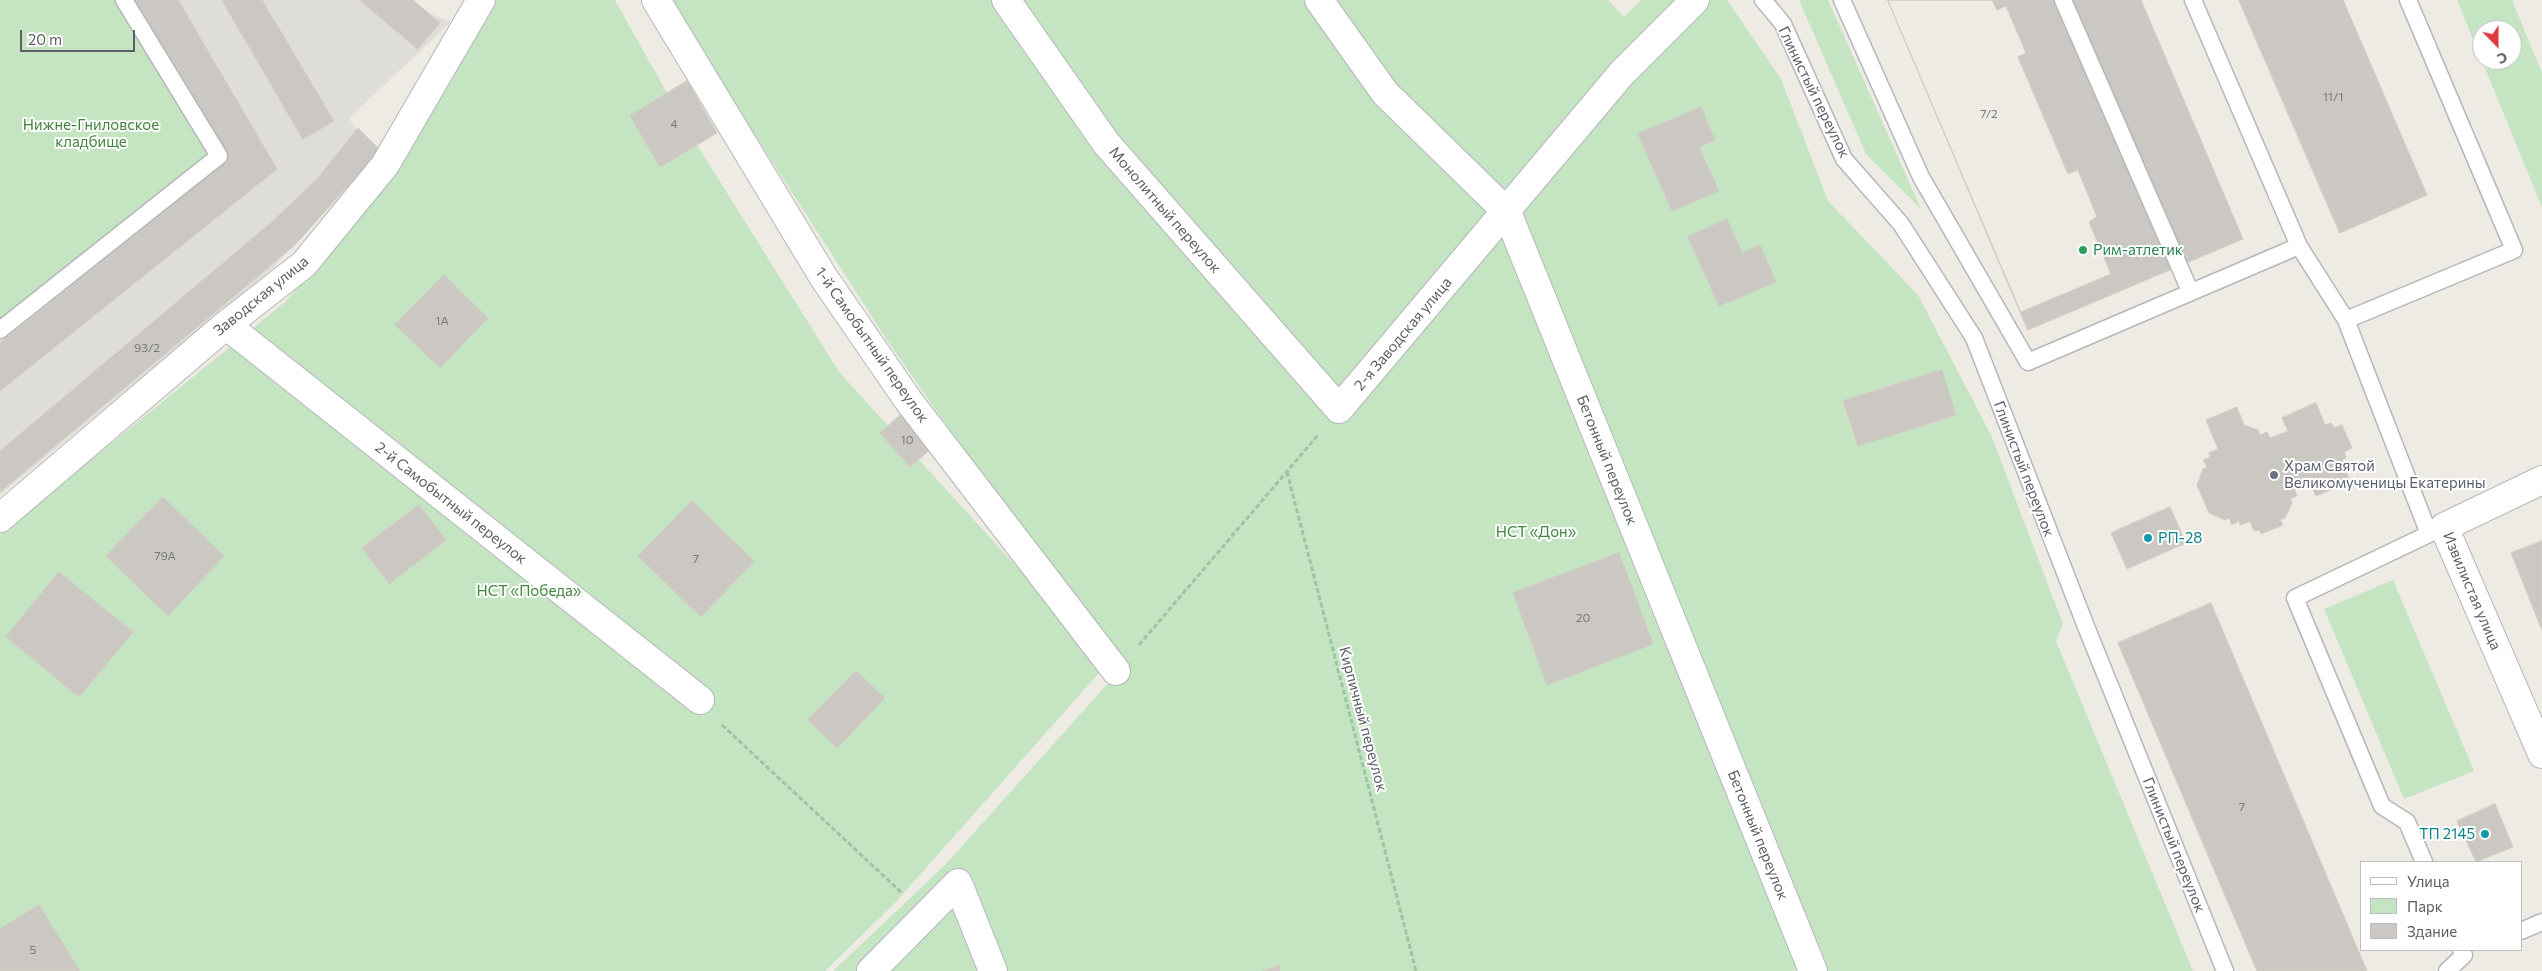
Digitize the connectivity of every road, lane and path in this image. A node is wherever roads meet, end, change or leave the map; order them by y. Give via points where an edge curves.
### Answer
1 (124, 0) edge
2 (481, 0) edge
3 (656, 0) edge
4 (1006, 0) edge
5 (1319, 0) edge
6 (1695, 0) edge
7 (1763, 0) edge
8 (1842, 0) edge
9 (2063, 0) edge
10 (2193, 0) edge
11 (2408, 0) edge
12 (1506, 212) junction
13 (2299, 246) junction
14 (2190, 291) junction
15 (2346, 320) junction
16 (226, 325) junction
17 (0, 330) edge
18 (1339, 409) junction
19 (1287, 472) junction
20 (2542, 480) edge
21 (0, 518) edge
22 (2436, 530) junction
23 (1116, 671) joint
24 (700, 700) dead end
25 (734, 738) dead end
26 (2542, 754) edge
27 (2424, 861) edge
28 (898, 889) dead end
29 (2542, 922) edge
30 (2522, 931) edge
31 (2467, 951) edge
32 (871, 971) edge
33 (993, 971) edge
34 (1416, 971) edge
35 (1813, 971) edge
36 (2225, 971) edge
37 (2447, 971) edge

1 - 17 lane via 219,156
2 - 16 street, Заводская улица via 386,165 304,264
3 - 23 street, 1-й Самобытный переулок via 824,278 908,400
4 - 18 street, Монолитный переулок via 1106,143
5 - 12 street, Бетонный переулок via 1385,93
6 - 12 street, 2-я Заводская улица via 1622,73
7 - 36 lane, Глинистый переулок via 1783,24 1844,159 1901,224 1974,338 2081,615
8 - 14 lane via 1922,177 2028,362
9 - 14 lane
10 - 13 lane
11 - 15 lane via 2514,250
12 - 18 street, 2-я Заводская улица
12 - 35 street, Бетонный переулок
13 - 14 lane
13 - 15 lane
15 - 22 lane
16 - 21 street, Заводская улица
16 - 24 street, 2-й Самобытный переулок
18 - 19 path
19 - 23 path
19 - 34 path, Кирпичный переулок
20 - 22 street, Извилистая улица
22 - 26 street, Извилистая улица
22 - 27 lane via 2295,598 2382,806 2407,822
25 - 28 path
29 - 30 lane
31 - 37 lane
32 - 33 street via 958,884

